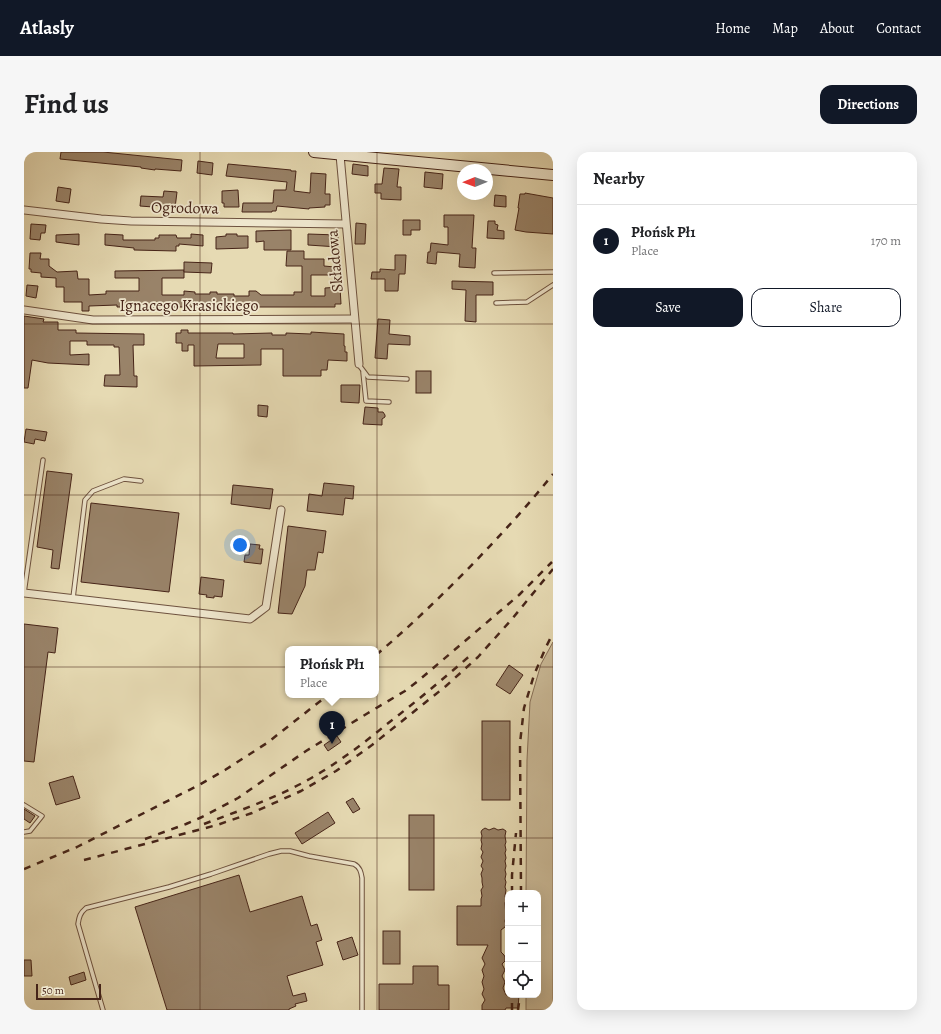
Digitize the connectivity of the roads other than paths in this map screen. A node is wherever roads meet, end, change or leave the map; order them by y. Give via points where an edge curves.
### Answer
1 (314, 152) edge
2 (340, 155) junction
3 (553, 175) edge
4 (24, 210) edge
5 (345, 224) junction
6 (553, 272) edge
7 (494, 273) dead end
8 (553, 285) edge
9 (496, 303) dead end
10 (24, 310) edge
11 (354, 319) junction
12 (359, 364) joint
13 (363, 372) junction
14 (407, 379) dead end
15 (389, 402) dead end
16 (43, 460) dead end
17 (141, 481) dead end
18 (281, 510) dead end
19 (24, 593) edge
20 (73, 600) junction
21 (24, 805) edge
22 (24, 832) edge
23 (103, 1010) edge
24 (362, 1010) edge

1 - 2 street
2 - 3 street
2 - 5 street, Składowa
4 - 5 street, Ogrodowa via 131,221
5 - 11 street, Składowa
6 - 7 lane
8 - 9 lane via 527,302
10 - 11 street, Ignacego Krasickiego via 93,320
11 - 12 street, Składowa
12 - 13 lane
13 - 14 lane via 368,377
13 - 15 lane via 366,401
16 - 19 lane
17 - 20 lane via 124,479 93,491 85,500
18 - 20 street via 266,607 250,619
19 - 20 street
21 - 22 lane via 42,816 30,831
23 - 24 lane via 78,924 81,912 86,908 169,887 270,854 290,851 354,864 361,872

